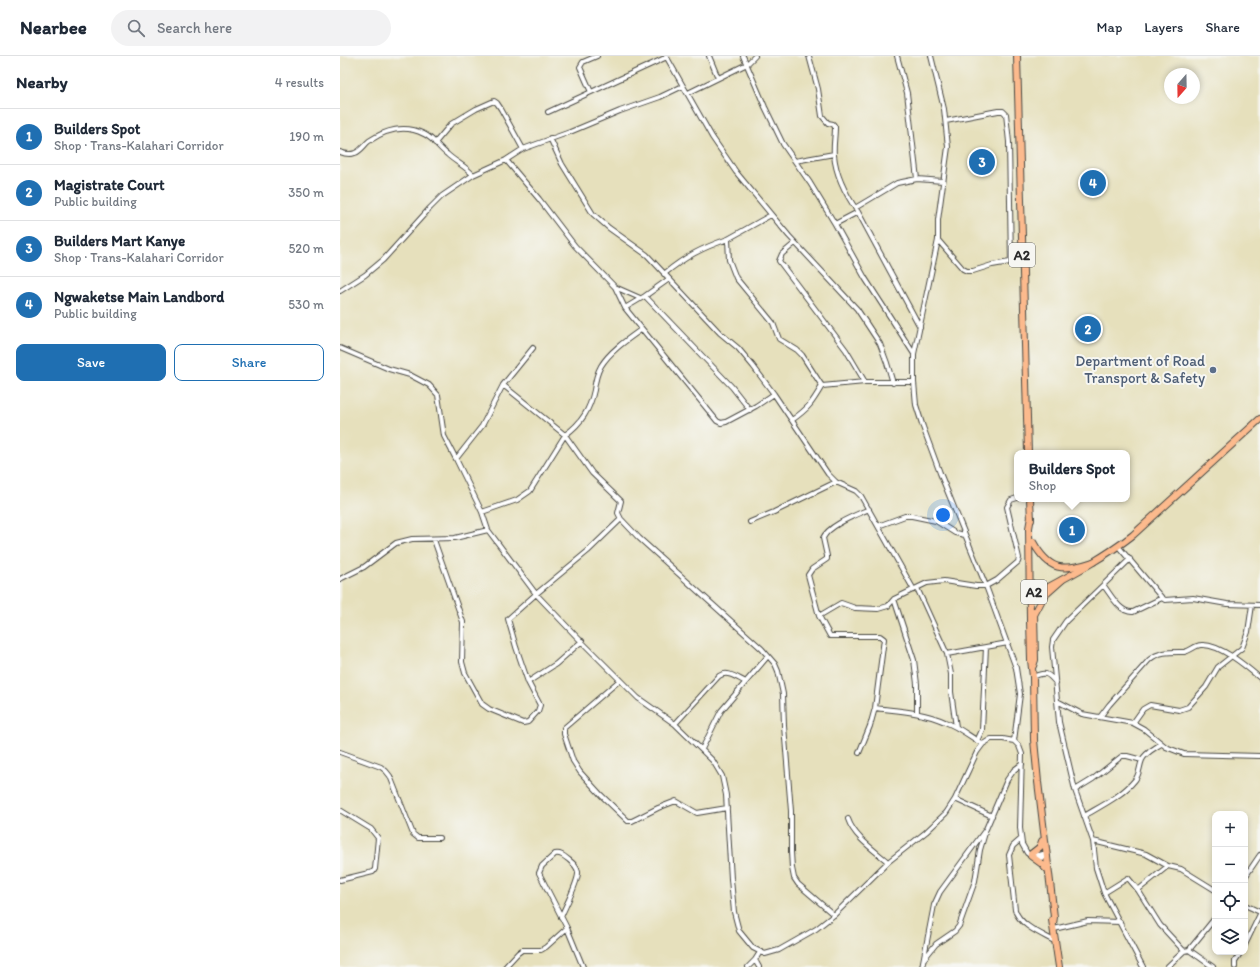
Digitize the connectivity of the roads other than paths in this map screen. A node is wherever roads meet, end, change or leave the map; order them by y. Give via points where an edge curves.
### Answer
1 (597, 56) edge
2 (709, 56) edge
3 (743, 56) edge
4 (755, 56) edge
5 (809, 56) edge
6 (897, 56) edge
7 (931, 56) edge
8 (1017, 56) edge
9 (666, 57) edge
10 (747, 64) junction
11 (718, 78) junction
12 (683, 86) junction
13 (591, 92) junction
14 (688, 92) junction
15 (548, 112) dead end
16 (946, 121) junction
17 (550, 138) junction
18 (435, 143) junction
19 (523, 149) junction
20 (340, 152) edge
21 (834, 154) junction
22 (506, 160) junction
23 (795, 162) junction
24 (473, 175) junction
25 (917, 179) junction
26 (943, 181) junction
27 (857, 210) junction
28 (771, 215) junction
29 (835, 224) junction
30 (728, 239) junction
31 (938, 240) junction
32 (795, 243) junction
33 (1022, 260) junction
34 (1011, 262) junction
35 (664, 274) junction
36 (669, 279) junction
37 (615, 286) junction
38 (340, 291) edge
39 (645, 296) junction
40 (640, 298) junction
41 (625, 308) junction
42 (920, 327) junction
43 (642, 329) junction
44 (340, 348) edge
45 (533, 348) dead end
46 (914, 354) junction
47 (865, 382) junction
48 (914, 382) junction
49 (893, 383) junction
50 (503, 385) junction
51 (822, 386) junction
52 (774, 394) junction
53 (750, 410) junction
54 (792, 420) junction
55 (1260, 420) edge
56 (565, 435) junction
57 (1028, 450) edge
58 (456, 459) junction
59 (836, 482) junction
60 (1014, 499) edge
61 (1030, 502) edge
62 (869, 509) junction
63 (482, 512) junction
64 (1031, 517) junction
65 (621, 519) junction
66 (750, 522) dead end
67 (878, 526) junction
68 (488, 530) junction
69 (965, 535) junction
70 (434, 540) junction
71 (1033, 542) junction
72 (1118, 546) junction
73 (1130, 560) junction
74 (1093, 562) junction
75 (340, 579) edge
76 (1062, 580) junction
77 (986, 586) junction
78 (1104, 586) junction
79 (915, 589) junction
80 (536, 594) junction
81 (1032, 596) junction
82 (1162, 598) junction
83 (894, 599) junction
84 (1252, 605) junction
85 (1260, 605) edge
86 (1034, 615) junction
87 (819, 616) junction
88 (582, 641) junction
89 (1008, 643) junction
90 (986, 647) junction
91 (947, 654) junction
92 (768, 656) junction
93 (1232, 657) junction
94 (1033, 668) junction
95 (1033, 677) junction
96 (1260, 678) edge
97 (620, 680) junction
98 (528, 682) junction
99 (746, 682) junction
100 (1056, 683) junction
101 (1058, 701) junction
102 (875, 708) junction
103 (917, 712) junction
104 (1100, 717) junction
105 (1133, 723) junction
106 (675, 724) junction
107 (956, 727) junction
108 (978, 741) junction
109 (1014, 741) junction
110 (983, 744) junction
111 (1161, 744) junction
112 (702, 749) junction
113 (340, 752) edge
114 (859, 753) dead end
115 (1260, 756) edge
116 (1142, 760) junction
117 (1022, 764) junction
118 (1038, 782) junction
119 (1075, 790) junction
120 (956, 799) junction
121 (727, 808) junction
122 (340, 810) edge
123 (992, 816) junction
124 (1084, 816) junction
125 (848, 819) dead end
126 (986, 829) junction
127 (439, 838) dead end
128 (1021, 839) junction
129 (1042, 841) junction
130 (1093, 841) junction
131 (1030, 854) junction
132 (1260, 855) edge
133 (1045, 856) junction
134 (888, 862) junction
135 (1168, 866) junction
136 (1045, 868) junction
137 (1248, 873) edge
138 (340, 880) edge
139 (1212, 888) edge
140 (1138, 890) junction
141 (1104, 892) junction
142 (1248, 907) edge
143 (1260, 913) edge
144 (834, 915) junction
145 (561, 916) junction
146 (1214, 919) edge
147 (1120, 922) junction
148 (1053, 926) junction
149 (566, 928) junction
150 (1248, 939) edge
151 (1056, 942) junction
152 (1189, 950) junction
153 (1184, 951) junction
154 (760, 952) junction
155 (1239, 955) edge
156 (924, 959) junction
157 (755, 960) junction
158 (505, 967) edge
159 (583, 967) edge
160 (748, 967) edge
161 (759, 967) edge
162 (922, 967) edge
163 (1059, 967) edge
164 (1143, 967) edge
165 (1167, 967) edge
166 (1213, 967) edge
167 (1234, 967) edge

1 - 13 street via 583,62 580,67
2 - 11 street
3 - 10 street
4 - 10 street
5 - 21 street via 822,116 835,127
6 - 25 street via 907,93
7 - 16 street
8 - 33 main road, A2
9 - 12 street
9 - 13 street
10 - 11 street
10 - 23 street via 780,137
11 - 14 street
12 - 14 street
12 - 17 street
13 - 15 street
14 - 28 street via 712,137
16 - 26 street via 948,147
16 - 34 street via 998,111 1006,114 1009,142
17 - 19 street
17 - 35 street via 562,164 593,214 647,255
18 - 19 street via 451,124 494,101
18 - 20 street via 417,131 394,129 369,142 356,153
18 - 24 street
19 - 22 street
21 - 23 street
21 - 27 street via 839,178
22 - 24 street
22 - 37 street via 575,246
23 - 29 street
24 - 38 street via 438,200 383,260
25 - 26 street
25 - 27 street via 897,183
26 - 31 street
27 - 29 street
27 - 42 street
28 - 30 street
28 - 32 street
29 - 46 street via 865,278
30 - 35 street via 688,255
30 - 51 street via 729,260 736,278 773,323 779,339 797,350
31 - 34 street via 967,271
31 - 42 street
32 - 47 street via 782,254 779,261 846,350
32 - 49 street via 857,309 880,344
33 - 34 street
33 - 57 main road, A2
35 - 36 street
36 - 39 street
36 - 52 street via 720,333 738,348
37 - 40 street
37 - 41 street
39 - 40 street
39 - 53 street via 727,381
40 - 41 street
41 - 43 street
42 - 46 street
43 - 53 street via 719,422 726,422
43 - 56 street via 601,366 585,415 577,426
44 - 58 street via 429,385 438,395 444,436
45 - 50 street
46 - 48 street
47 - 49 street
47 - 51 street
48 - 49 street
48 - 69 street via 916,405 923,427
50 - 56 street
50 - 58 street via 482,426
51 - 54 street via 812,404
52 - 53 street
52 - 54 street
54 - 59 street via 818,461
55 - 72 main road
56 - 63 street via 530,491 517,500
56 - 65 street via 592,473 621,501 618,513
58 - 63 street
59 - 62 street via 856,491
59 - 66 street
60 - 77 street via 1007,507 1018,562
61 - 64 main road, A2
62 - 67 street
62 - 87 street via 828,531 823,538 827,559 812,569 808,575
63 - 68 street
64 - 71 main road, A2
64 - 81 main road, A2 via 1029,528
65 - 80 street
65 - 92 street via 638,538
67 - 69 street via 912,516 936,521 955,534
67 - 79 street
68 - 70 street via 464,537
68 - 80 street
69 - 77 street
70 - 75 street via 412,539 396,543 364,567
70 - 98 street via 463,622 462,662 465,673 482,704 490,710 523,723 528,722 540,705
71 - 74 main road via 1041,555 1055,566 1067,569
71 - 81 main road, A2
72 - 73 street
72 - 74 main road
73 - 78 street
73 - 82 street
74 - 76 main road
76 - 81 main road
76 - 86 main road via 1044,596
77 - 79 street via 944,581 927,583
77 - 89 street
78 - 82 street via 1121,608 1129,612
78 - 100 street via 1081,605 1053,640
79 - 83 street
79 - 91 street
80 - 88 street
80 - 98 street via 508,620
81 - 86 main road, A2
81 - 94 main road, A2
82 - 84 street via 1193,598
83 - 87 street via 888,606 878,609 855,608 841,603
83 - 103 street via 914,660
84 - 85 street
84 - 93 street via 1246,639 1242,648
86 - 94 main road, A2
87 - 102 street via 830,636 880,636 884,639
88 - 97 street
88 - 98 street via 556,664
89 - 90 street
89 - 109 street via 1016,668 1020,694
90 - 91 street
90 - 108 street via 982,730
91 - 107 street
92 - 99 street
92 - 144 street via 778,671 783,694 791,811 790,852 794,878
93 - 96 street
93 - 104 street via 1219,649 1202,644 1188,651 1158,654 1149,660
93 - 105 street via 1215,670 1206,687 1188,707 1179,710 1150,705 1143,709
94 - 95 main road, A2
95 - 100 street via 1045,673
95 - 118 main road, A2
97 - 106 street via 638,698
97 - 121 street via 564,728 573,761 580,772 628,821 676,801 697,813
99 - 106 street via 723,673
99 - 112 street via 721,711
100 - 101 street
101 - 104 street via 1082,714
101 - 119 street via 1059,722
102 - 103 street
102 - 114 street
103 - 107 street
104 - 105 street
105 - 111 street
106 - 112 street
107 - 108 street
108 - 110 street
109 - 110 street via 991,739
109 - 117 street via 1022,754
110 - 120 street
111 - 115 street via 1184,754
111 - 116 street
112 - 121 street via 722,776
113 - 127 street via 386,771 413,834 418,838
116 - 119 street via 1122,756
116 - 124 street via 1134,782 1115,798
117 - 123 street via 1007,780
117 - 128 street
118 - 129 main road, A2
118 - 133 main road, A2
119 - 124 street
120 - 123 street
120 - 134 street via 926,832
121 - 154 street via 734,912 739,931 753,948
122 - 138 street via 371,829 378,838 373,872
123 - 126 street
124 - 130 street
125 - 134 street via 862,839
126 - 156 street via 940,892 934,905
126 - 156 street via 975,881 959,926 936,944
128 - 131 street
128 - 151 street via 1009,854 1017,916 1022,922
129 - 131 main road
129 - 133 main road, A2
130 - 135 street via 1146,854
130 - 141 street via 1096,868
131 - 133 street
131 - 136 main road
132 - 137 street
133 - 136 main road, A2
133 - 148 main road, A2 via 1054,917
134 - 144 street
135 - 139 street via 1181,869
135 - 140 street
136 - 148 main road, A2
140 - 141 street via 1128,878
140 - 153 street via 1160,925
141 - 147 street
142 - 143 street
143 - 150 street
144 - 154 street via 816,929 779,950 765,954
145 - 145 street via 578,873 571,862 559,853 542,866 539,873
145 - 149 street
146 - 152 street
147 - 148 street via 1088,921
147 - 164 street
148 - 151 main road, A2
149 - 158 street via 546,947 541,950 522,950
149 - 159 street
151 - 163 main road, A2
152 - 153 street
152 - 166 street
153 - 165 street
154 - 157 street
155 - 167 street
156 - 162 street
157 - 160 street
157 - 161 street

